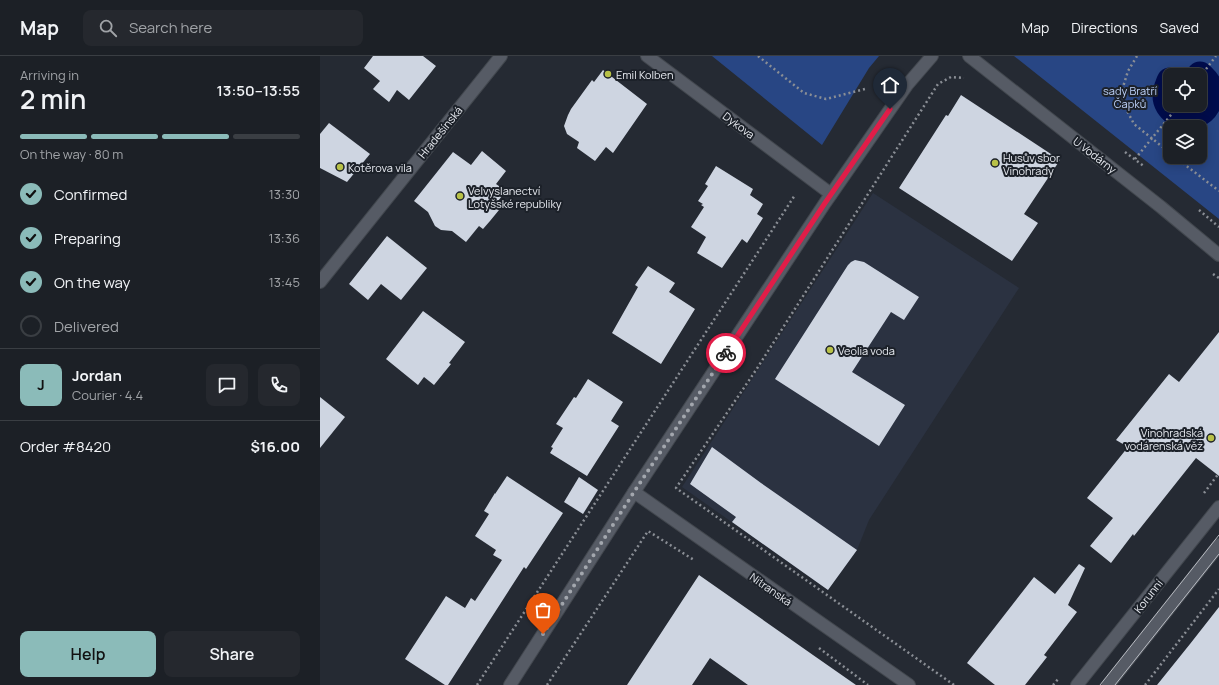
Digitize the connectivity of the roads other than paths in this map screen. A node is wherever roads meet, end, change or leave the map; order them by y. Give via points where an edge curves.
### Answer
1 (500, 56) edge
2 (647, 56) edge
3 (932, 56) edge
4 (969, 56) edge
5 (831, 194) junction
6 (1219, 255) edge
7 (320, 282) edge
8 (634, 492) junction
9 (1219, 506) edge
10 (1219, 545) edge
11 (510, 685) edge
12 (909, 685) edge
13 (1077, 685) edge
14 (1108, 685) edge

1 - 7 street, Hradešínská
2 - 5 street, Dykova
3 - 5 street via 907,85
4 - 6 street, U Vodárny
5 - 8 street
8 - 11 street
8 - 12 street, Nitranská
9 - 13 street, Korunní
10 - 14 street

